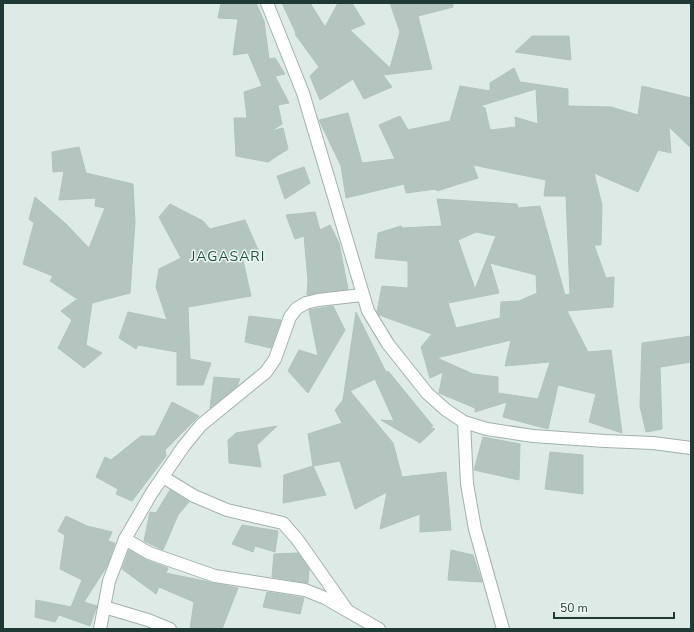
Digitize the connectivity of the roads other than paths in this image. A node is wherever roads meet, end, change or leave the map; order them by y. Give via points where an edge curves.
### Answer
1 (267, 3) edge
2 (362, 295) junction
3 (464, 422) junction
4 (691, 448) edge
5 (163, 477) junction
6 (125, 540) junction
7 (104, 607) junction
8 (349, 613) junction
9 (100, 629) edge
10 (170, 629) edge
11 (379, 629) edge
12 (503, 629) edge

1 - 2 street via 303,93
2 - 3 street via 376,325 410,372 427,393
2 - 5 street via 318,300 297,308 290,317 275,359 266,372 201,425
3 - 4 street via 487,429 533,436 653,443
3 - 12 street via 468,492 475,529
5 - 6 street
5 - 8 street via 194,496 227,510 283,523
6 - 7 street via 108,581
6 - 8 street via 149,552 215,576 305,590 325,598
7 - 9 street
7 - 10 street
8 - 11 street

